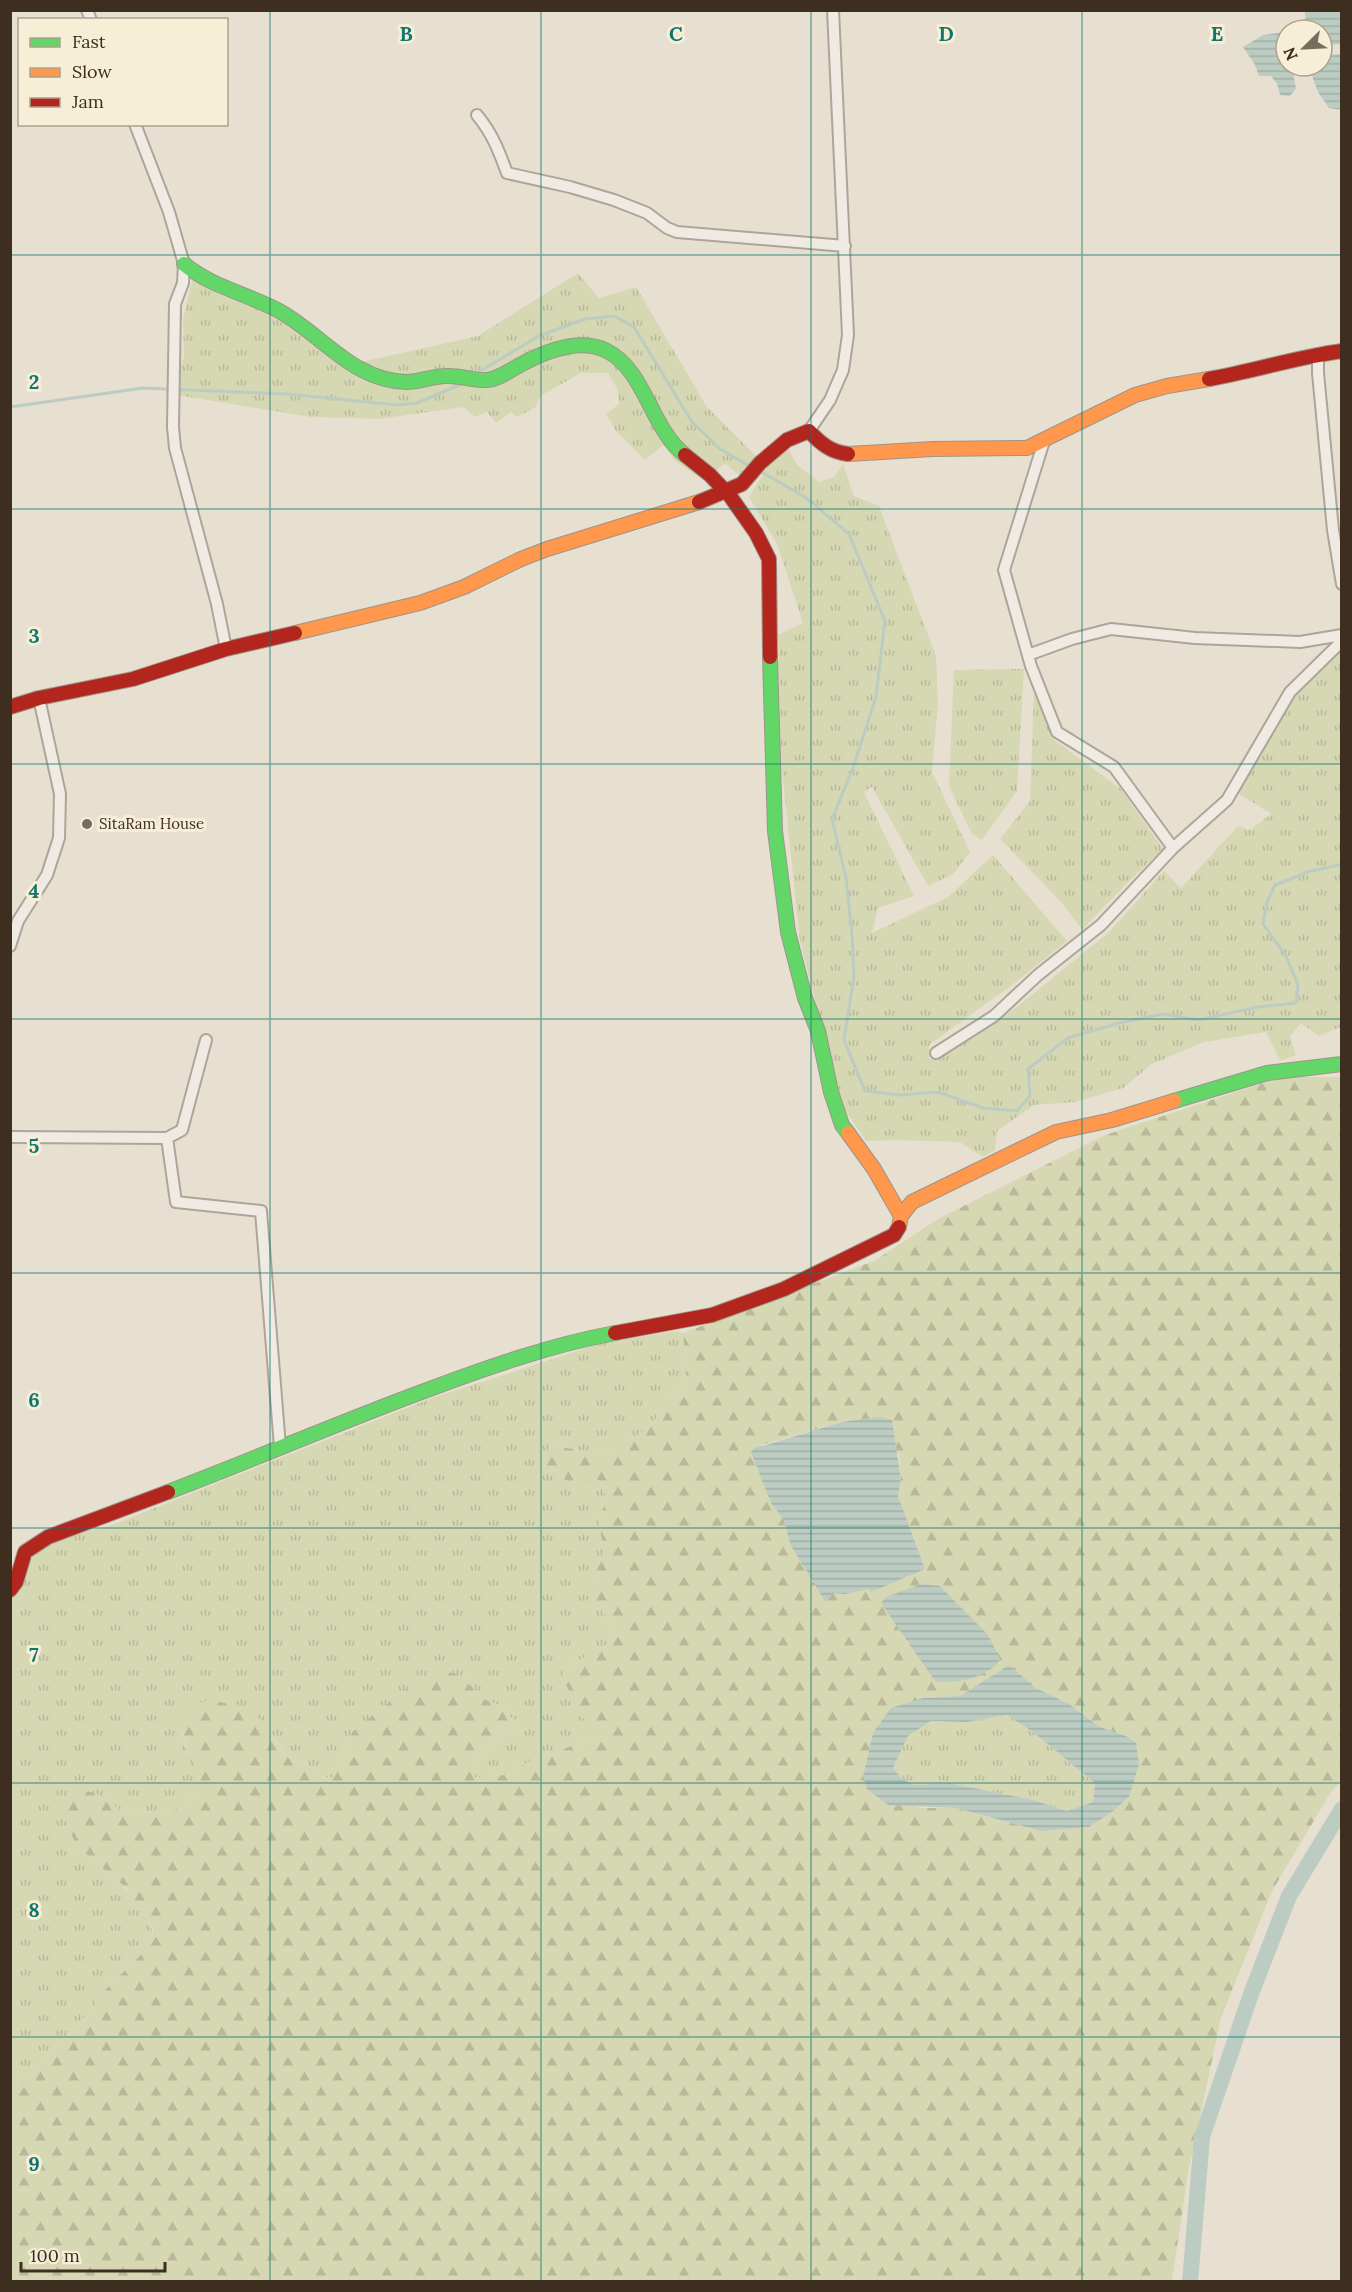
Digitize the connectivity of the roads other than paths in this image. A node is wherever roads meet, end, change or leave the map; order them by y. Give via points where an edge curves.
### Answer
1 (833, 10) edge
2 (477, 115) dead end
3 (136, 126) edge
4 (845, 246) junction
5 (184, 264) junction
6 (1341, 351) edge
7 (1318, 354) junction
8 (809, 431) junction
9 (1044, 441) junction
10 (725, 492) junction
11 (1341, 584) edge
12 (1341, 635) edge
13 (1341, 641) edge
14 (226, 650) junction
15 (1028, 655) junction
16 (39, 698) junction
17 (10, 707) edge
18 (1173, 848) junction
19 (10, 946) edge
20 (206, 1040) dead end
21 (936, 1053) dead end
22 (1341, 1064) edge
23 (10, 1137) edge
24 (167, 1138) junction
25 (901, 1216) junction
26 (280, 1447) junction
27 (10, 1590) edge

1 - 4 street
2 - 4 street via 495,141 507,173 614,200 647,213 677,232
3 - 5 street
4 - 8 street via 848,335 843,370 830,400
5 - 10 street via 196,276 280,312 346,361 376,377 405,382 443,375 485,380 555,349 578,345 607,351 623,365 683,455 699,465
5 - 14 street via 183,283 175,304 173,428
6 - 7 street
7 - 9 street via 1135,395
7 - 11 street
8 - 9 street via 834,452 853,454 1027,448
8 - 10 street via 787,441 742,484
9 - 15 street via 1004,570
10 - 14 street via 547,549 420,603
10 - 25 street via 745,515 769,559 774,795 788,932 842,1125
12 - 15 street via 1300,642 1195,638 1111,629
13 - 18 street via 1290,692 1227,800
14 - 16 street via 133,679
15 - 18 street via 1057,732 1114,767
16 - 17 street
16 - 19 street via 60,794 59,838 47,875 18,921
18 - 21 street via 1101,925 994,1016
20 - 24 street via 182,1130
22 - 25 street via 1267,1073 1112,1120 1056,1132 912,1202
23 - 24 street
24 - 26 street via 176,1202 261,1211
25 - 26 street via 894,1234 784,1289 712,1315 609,1334 501,1362
26 - 27 street via 48,1537 25,1552

